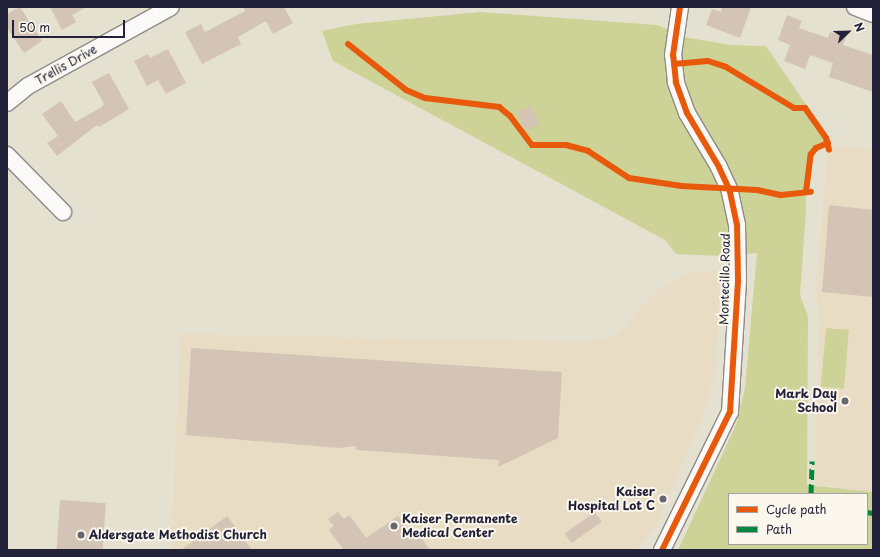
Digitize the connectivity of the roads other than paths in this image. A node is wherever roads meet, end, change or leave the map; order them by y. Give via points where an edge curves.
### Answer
1 (170, 7) edge
2 (680, 7) edge
3 (854, 7) edge
4 (873, 14) edge
5 (7, 103) edge
6 (7, 155) edge
7 (63, 212) dead end
8 (662, 550) edge

1 - 5 street, Trellis Drive via 28,86
2 - 8 street, Montecillo Road via 673,55 676,82 687,113 730,191 738,242 738,280 730,412
3 - 4 street
6 - 7 street

